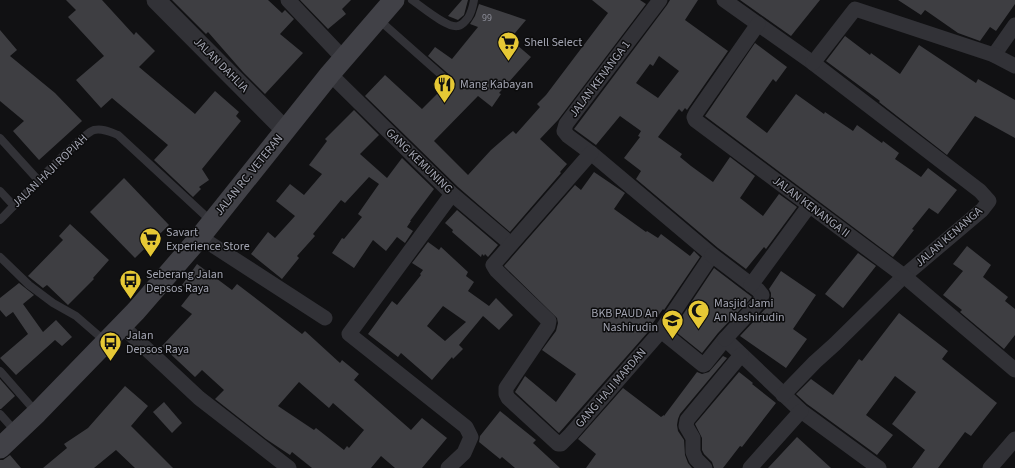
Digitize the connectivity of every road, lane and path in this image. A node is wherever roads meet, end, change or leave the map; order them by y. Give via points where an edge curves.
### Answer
1 (156, 0) edge
2 (288, 0) edge
3 (394, 0) edge
4 (412, 0) edge
5 (474, 0) edge
6 (660, 0) edge
7 (724, 0) edge
8 (852, 4) edge
9 (377, 18) junction
10 (758, 24) junction
11 (1015, 25) edge
12 (994, 55) junction
13 (813, 63) junction
14 (337, 66) junction
15 (1015, 66) edge
16 (447, 80) dead end
17 (285, 130) junction
18 (0, 138) edge
19 (592, 153) junction
20 (39, 181) junction
21 (0, 191) edge
22 (452, 194) junction
23 (14, 206) junction
24 (809, 206) junction
25 (0, 220) edge
26 (206, 230) junction
27 (511, 244) junction
28 (712, 255) junction
29 (0, 257) edge
30 (904, 276) junction
31 (751, 285) junction
32 (325, 318) dead end
33 (122, 326) junction
34 (661, 331) junction
35 (725, 339) junction
36 (107, 342) junction
37 (742, 355) junction
38 (1015, 370) edge
39 (0, 372) edge
40 (783, 395) junction
41 (802, 411) junction
42 (37, 413) junction
43 (0, 414) edge
44 (17, 433) junction
45 (1015, 439) edge
46 (0, 448) edge
47 (289, 468) edge
48 (448, 468) edge
49 (705, 468) edge
50 (750, 468) edge
51 (879, 468) edge
52 (990, 468) edge

1 - 17 street, JALAN DAHLIA
2 - 14 street, GANG KEMUNING
3 - 9 main road, JALAN RC. VETERAN
4 - 5 lane via 440,20 451,26 458,26 469,16
6 - 19 street, JALAN KENANGA 1 via 566,124 564,131 568,136
7 - 10 street, JALAN KENANGA
8 - 12 street
8 - 13 street
9 - 14 main road, JALAN RC. VETERAN
9 - 16 lane
10 - 13 street, JALAN KENANGA
10 - 24 street, JALAN KENANGA II via 694,118
11 - 12 street
12 - 15 street
13 - 30 street, JALAN KENANGA via 980,191 988,201 982,210
14 - 17 main road, JALAN RC. VETERAN
14 - 22 street, GANG KEMUNING
17 - 26 main road, JALAN RC. VETERAN
18 - 20 lane
19 - 27 street
19 - 28 street
20 - 23 lane, JALAN HAJI ROPIAH
20 - 26 lane, JALAN HAJI ROPIAH via 92,130 105,130 118,135
21 - 23 lane
22 - 27 street, GANG KEMUNING
22 - 48 street via 349,334 466,427 471,437 464,453
23 - 25 lane, JALAN HAJI ROPIAH
24 - 30 street, JALAN KENANGA II
24 - 31 street
26 - 32 street
26 - 33 main road, JALAN RC. VETERAN
27 - 34 street, GANG HAJI MARDAN via 493,266 546,316 549,322 506,388 506,394 559,444 572,434
28 - 31 street
28 - 34 street, GANG HAJI MARDAN
29 - 36 lane via 29,285 53,303 70,311
30 - 38 street, JALAN KENANGA II
30 - 40 street, JALAN KENANGA
31 - 35 street via 761,294 761,299
33 - 36 main road, JALAN RC. VETERAN
33 - 47 street via 199,398
34 - 35 street via 703,365
35 - 37 street
36 - 42 main road, JALAN RC. VETERAN
37 - 40 street
37 - 49 street via 688,420 686,426 693,438 696,459
39 - 42 lane
40 - 41 street
41 - 50 street
41 - 51 street
42 - 44 main road, JALAN RC. VETERAN
43 - 44 lane
44 - 46 main road, JALAN RC. VETERAN
45 - 52 street

